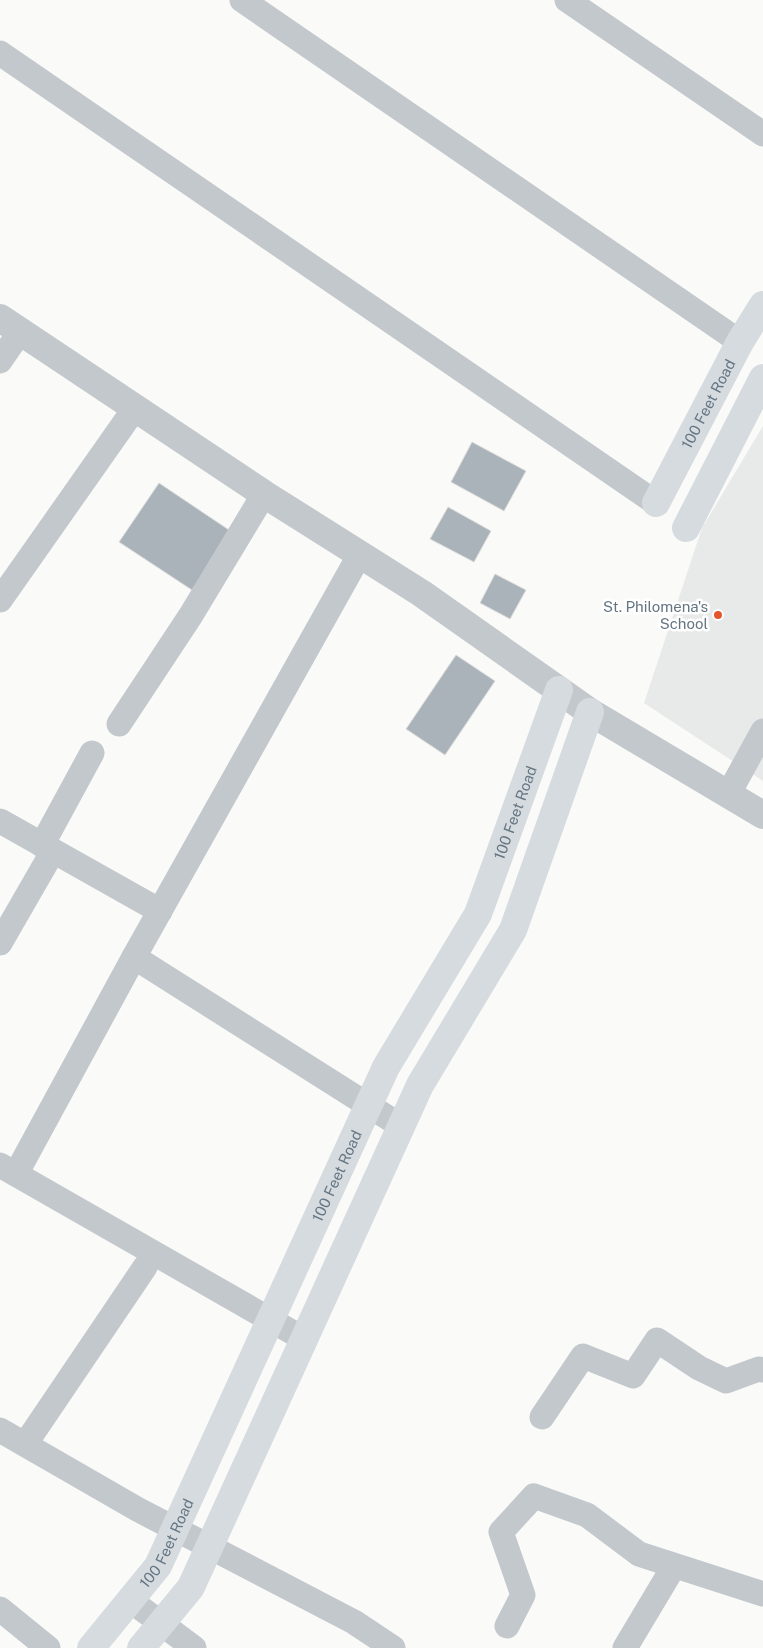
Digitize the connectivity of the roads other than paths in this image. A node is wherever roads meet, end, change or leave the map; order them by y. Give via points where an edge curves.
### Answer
1 (242, 0) edge
2 (567, 0) edge
3 (0, 53) edge
4 (763, 134) edge
5 (763, 305) edge
6 (10, 325) edge
7 (740, 342) junction
8 (0, 361) edge
9 (763, 378) edge
10 (135, 408) junction
11 (264, 494) junction
12 (656, 503) joint
13 (686, 528) dead end
14 (360, 554) junction
15 (0, 600) edge
16 (559, 690) junction
17 (590, 712) junction
18 (119, 724) dead end
19 (763, 731) edge
20 (92, 753) dead end
21 (729, 793) junction
22 (763, 815) edge
23 (0, 821) edge
24 (48, 848) junction
25 (160, 911) junction
26 (0, 942) edge
27 (134, 957) junction
28 (369, 1105) junction
29 (401, 1126) junction
30 (8, 1169) edge
31 (145, 1267) dead end
32 (271, 1320) junction
33 (304, 1339) junction
34 (763, 1370) edge
35 (542, 1417) dead end
36 (0, 1430) edge
37 (26, 1443) junction
38 (175, 1529) junction
39 (209, 1546) junction
40 (674, 1566) junction
41 (761, 1591) edge
42 (130, 1600) junction
43 (0, 1609) edge
44 (161, 1623) junction
45 (507, 1626) dead end
46 (48, 1648) edge
47 (91, 1648) edge
48 (141, 1648) edge
49 (194, 1648) edge
50 (392, 1648) edge
51 (625, 1648) edge

1 - 7 street
2 - 4 street
3 - 12 street
5 - 7 main road, 100 Feet Road
6 - 8 street
6 - 10 street
7 - 12 main road, 100 Feet Road
9 - 13 main road
10 - 11 street
10 - 15 street
11 - 14 street
11 - 18 street via 192,615
14 - 16 street
14 - 25 street
16 - 17 street
16 - 28 main road, 100 Feet Road via 478,914 386,1067
17 - 21 street
17 - 29 main road via 513,930 420,1085
19 - 21 street
20 - 24 street
21 - 22 street
23 - 24 street
24 - 25 street
24 - 26 street
25 - 27 street
27 - 28 street
27 - 30 street
28 - 29 street
28 - 32 main road, 100 Feet Road
29 - 33 main road
30 - 32 street
31 - 37 street
32 - 33 street
32 - 38 main road, 100 Feet Road
33 - 39 main road
34 - 35 street via 726,1381 699,1368 657,1340 633,1376 583,1356
36 - 37 street
37 - 38 street
38 - 39 street
38 - 42 main road, 100 Feet Road via 158,1566
39 - 44 main road via 191,1587
39 - 50 street via 354,1622
40 - 41 street
40 - 45 street via 638,1554 587,1514 534,1496 501,1532 523,1595
40 - 51 street
42 - 44 street
42 - 47 main road, 100 Feet Road
43 - 46 street
44 - 48 main road
44 - 49 street

